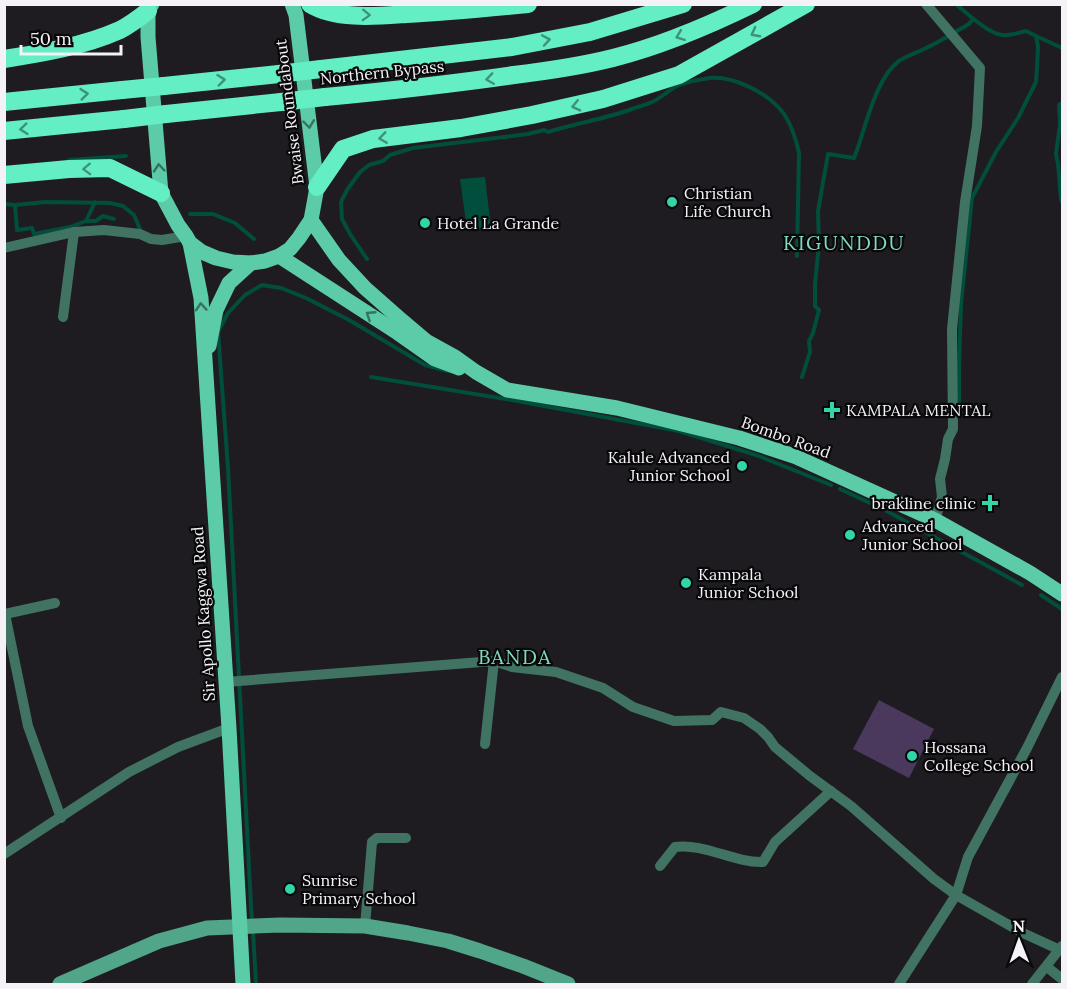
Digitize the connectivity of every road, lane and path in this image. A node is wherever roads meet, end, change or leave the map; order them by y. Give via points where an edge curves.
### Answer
1 (292, 4) edge
2 (310, 4) edge
3 (528, 4) edge
4 (683, 4) edge
5 (753, 4) edge
6 (806, 4) edge
7 (926, 4) edge
8 (150, 8) edge
9 (4, 59) edge
10 (4, 102) edge
11 (4, 131) edge
12 (4, 175) edge
13 (316, 187) junction
14 (161, 193) junction
15 (311, 220) junction
16 (74, 232) junction
17 (188, 240) junction
18 (4, 248) edge
19 (279, 256) junction
20 (251, 263) junction
21 (63, 317) dead end
22 (205, 366) junction
23 (476, 372) junction
24 (936, 520) junction
25 (1059, 588) edge
26 (55, 603) dead end
27 (494, 661) junction
28 (1062, 677) edge
29 (226, 682) junction
30 (229, 728) junction
31 (485, 744) dead end
32 (831, 791) junction
33 (61, 818) junction
34 (406, 838) dead end
35 (4, 854) edge
36 (660, 866) dead end
37 (956, 895) junction
38 (365, 926) junction
39 (240, 927) junction
40 (1061, 948) edge
41 (1047, 967) junction
42 (1062, 979) edge
43 (60, 984) edge
44 (243, 984) edge
45 (568, 984) edge
46 (899, 984) edge
47 (1032, 984) edge

1 -> 13 main road, Bwaise Roundabout
2 -> 3 highway via 338,14 369,16
10 -> 4 highway, Northern Bypass, bridge via 512,47 590,32
5 -> 11 highway, Northern Bypass, bridge via 665,42 554,70
6 -> 13 highway via 679,75 603,99 522,117 373,140 343,150
7 - 24 street via 980,68 977,126 952,329 953,429 940,479 942,497
8 - 9 highway via 120,30 82,44
14 -> 8 main road via 147,37
14 -> 12 highway via 110,168
13 - 15 main road, Bwaise Roundabout
14 - 17 main road
15 - 19 main road, Bwaise Roundabout via 290,249
15 - 23 main road, Bombo Road via 365,288 426,341
16 - 17 street via 104,230 151,239
16 - 18 street
16 - 21 street
17 - 20 main road via 216,258
22 -> 17 main road, Sir Apollo Kaggwa Road via 201,298
19 - 20 main road
23 -> 19 main road, Bombo Road via 435,359
20 - 22 main road via 230,283 216,310
22 - 29 main road, Sir Apollo Kaggwa Road
23 - 24 main road, Bombo Road via 507,390 617,408 753,442 794,456
24 - 25 main road, Bombo Road
26 - 33 street via 4,614 28,726
27 - 29 street
27 - 31 street
27 - 32 street via 556,672 603,688 633,707 674,721 712,720 721,712 744,718
28 - 37 street via 968,857
29 - 30 main road, Sir Apollo Kaggwa Road
30 - 33 street via 178,747 129,772
30 - 39 main road, Sir Apollo Kaggwa Road
32 - 36 street via 775,842 764,862 687,845 675,847
32 - 37 street
33 - 35 street
34 - 38 street via 377,838 372,842
37 - 40 street via 1023,933
37 - 46 street
38 - 39 street
38 - 45 street via 448,941
39 - 43 street via 207,927 159,941
39 - 44 main road, Sir Apollo Kaggwa Road
40 - 41 street
41 - 42 street
41 - 47 street

